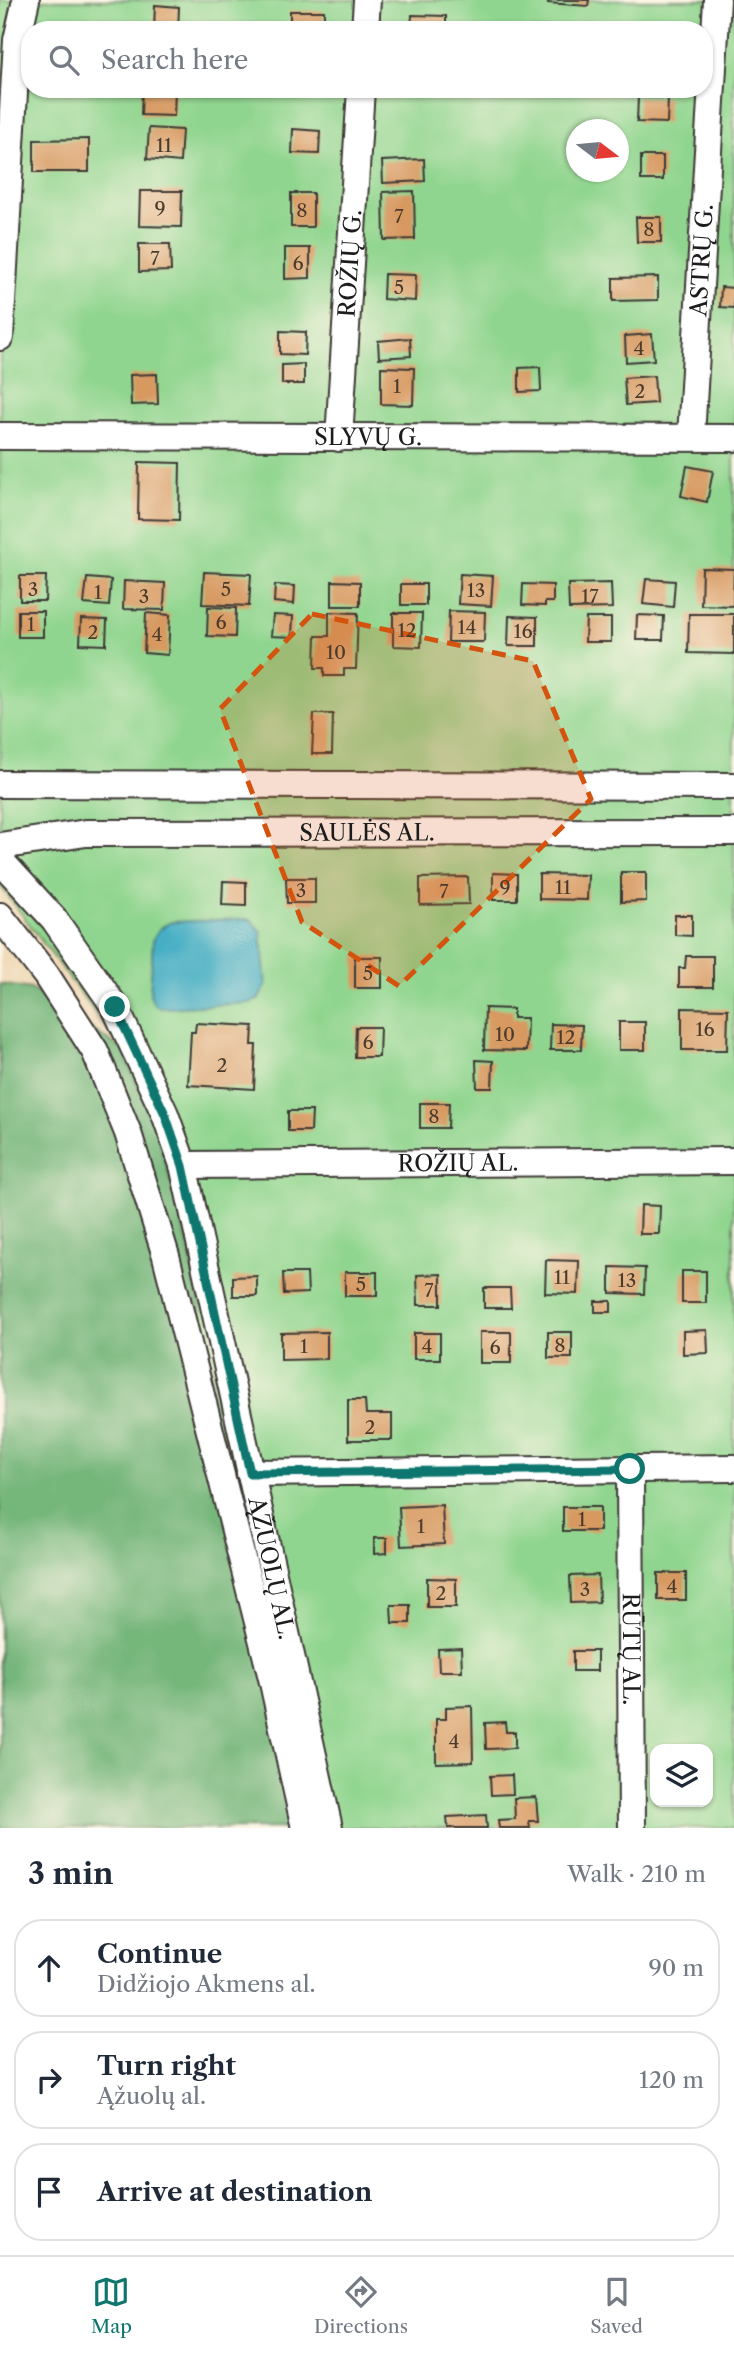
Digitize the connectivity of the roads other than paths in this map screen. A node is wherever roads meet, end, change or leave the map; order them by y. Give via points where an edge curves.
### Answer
1 (26, 0) edge
2 (367, 0) edge
3 (717, 0) edge
4 (22, 21) edge
5 (366, 21) edge
6 (21, 25) edge
7 (713, 67) edge
8 (360, 98) edge
9 (711, 98) edge
10 (0, 337) edge
11 (0, 436) edge
12 (691, 437) junction
13 (339, 438) junction
14 (734, 438) edge
15 (0, 784) edge
16 (734, 786) edge
17 (734, 832) edge
18 (0, 846) edge
19 (0, 860) edge
20 (0, 916) edge
21 (734, 1161) edge
22 (183, 1166) junction
23 (734, 1468) edge
24 (630, 1469) junction
25 (250, 1473) junction
26 (305, 1828) edge
27 (329, 1828) edge
28 (632, 1828) edge

1 - 4 street
2 - 5 street
3 - 7 street, ASTRŲ G.
6 - 10 street
8 - 13 street, ROŽIŲ G.
9 - 12 street, ASTRŲ G.
11 - 13 street, SLYVŲ G.
12 - 13 street, SLYVŲ G.
12 - 14 street, SLYVŲ G.
15 - 16 street
17 - 18 street, SAULĖS AL. via 86,833
19 - 22 street, ĄŽUOLŲ AL. via 54,919 115,1007 165,1114
20 - 26 street via 46,975 95,1051 128,1133 166,1256
21 - 22 street, ROŽIŲ AL.
22 - 25 street, ĄŽUOLŲ AL.
23 - 24 street
24 - 25 street
24 - 28 street, RŪTŲ AL.
25 - 27 street, ĄŽUOLŲ AL.

